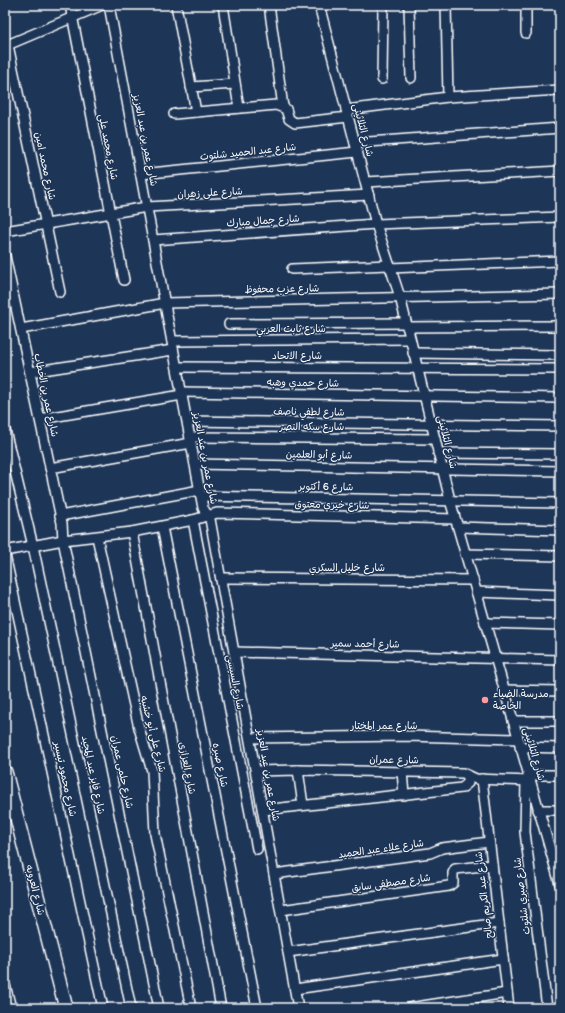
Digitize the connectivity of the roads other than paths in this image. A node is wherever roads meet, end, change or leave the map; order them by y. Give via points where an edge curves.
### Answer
1 (70, 5) edge
2 (102, 5) edge
3 (109, 5) edge
4 (176, 5) edge
5 (223, 5) edge
6 (269, 5) edge
7 (319, 5) edge
8 (383, 5) edge
9 (409, 5) edge
10 (446, 5) edge
11 (526, 5) edge
12 (71, 18) junction
13 (526, 33) dead end
14 (6, 46) edge
15 (411, 78) dead end
16 (382, 79) dead end
17 (235, 84) junction
18 (191, 87) junction
19 (560, 90) edge
20 (448, 97) junction
21 (283, 107) junction
22 (239, 108) junction
23 (196, 112) junction
24 (174, 114) dead end
25 (347, 114) junction
26 (560, 128) edge
27 (355, 143) junction
28 (357, 152) junction
29 (560, 171) edge
30 (140, 174) junction
31 (366, 182) junction
32 (370, 195) junction
33 (147, 207) junction
34 (110, 213) junction
35 (560, 217) edge
36 (46, 224) junction
37 (376, 224) junction
38 (5, 231) edge
39 (153, 240) junction
40 (5, 256) edge
41 (560, 261) edge
42 (389, 267) junction
43 (292, 269) dead end
44 (124, 280) dead end
45 (60, 292) dead end
46 (560, 294) edge
47 (400, 297) junction
48 (165, 303) junction
49 (229, 324) dead end
50 (407, 325) junction
51 (560, 326) edge
52 (21, 329) junction
53 (410, 339) junction
54 (173, 345) junction
55 (413, 353) junction
56 (560, 355) edge
57 (177, 367) junction
58 (417, 368) junction
59 (560, 370) edge
60 (30, 372) junction
61 (182, 393) junction
62 (424, 396) junction
63 (560, 398) edge
64 (40, 419) junction
65 (187, 421) junction
66 (431, 424) junction
67 (560, 426) edge
68 (5, 430) edge
69 (435, 438) junction
70 (190, 440) junction
71 (438, 452) junction
72 (560, 454) edge
73 (195, 464) junction
74 (50, 468) junction
75 (442, 469) junction
76 (560, 471) edge
77 (200, 493) junction
78 (450, 500) junction
79 (560, 503) edge
80 (60, 516) junction
81 (209, 516) junction
82 (192, 520) junction
83 (457, 523) junction
84 (162, 526) junction
85 (560, 530) edge
86 (132, 532) junction
87 (96, 537) junction
88 (63, 540) junction
89 (34, 546) junction
90 (5, 551) edge
91 (465, 554) junction
92 (5, 555) edge
93 (560, 556) edge
94 (221, 578) junction
95 (473, 580) junction
96 (476, 592) junction
97 (560, 595) edge
98 (485, 623) junction
99 (560, 625) edge
100 (234, 652) junction
101 (495, 658) junction
102 (560, 660) edge
103 (504, 690) junction
104 (560, 691) edge
105 (513, 721) junction
106 (560, 722) edge
107 (250, 738) junction
108 (519, 743) junction
109 (560, 748) edge
110 (298, 770) junction
111 (256, 771) junction
112 (402, 771) junction
113 (5, 772) edge
114 (560, 775) edge
115 (468, 777) junction
116 (482, 779) junction
117 (528, 779) junction
118 (404, 795) junction
119 (303, 805) junction
120 (263, 810) junction
121 (538, 810) junction
122 (560, 810) edge
123 (489, 842) junction
124 (257, 849) dead end
125 (557, 861) edge
126 (492, 865) junction
127 (274, 874) junction
128 (560, 884) edge
129 (281, 910) junction
130 (499, 923) junction
131 (288, 952) junction
132 (503, 959) junction
133 (5, 985) edge
134 (295, 989) junction
135 (507, 993) junction
136 (473, 998) junction
137 (11, 1008) edge
138 (66, 1008) edge
139 (103, 1008) edge
140 (131, 1008) edge
141 (159, 1008) edge
142 (191, 1008) edge
143 (220, 1008) edge
144 (256, 1008) edge
145 (298, 1008) edge
146 (409, 1008) edge
147 (474, 1008) edge
148 (509, 1008) edge
149 (547, 1008) edge

1 - 12 street, شارع محمد على
2 - 12 street
3 - 30 street, شارع عمر بن عبد العزيز
4 - 18 street
5 - 17 street
6 - 21 street
7 - 25 street, شارع الثلاثينى
8 - 16 street
9 - 15 street
10 - 20 street
11 - 13 street
12 - 14 street
12 - 34 street, شارع محمد على
14 - 36 street, شارع محمد امين
17 - 18 street
17 - 22 street
18 - 23 street
19 - 20 street
20 - 25 street
21 - 22 street via 276,105
21 - 25 street via 289,119 296,123
22 - 23 street
23 - 24 street
25 - 27 street, شارع الثلاثينى
26 - 27 street
27 - 28 street, شارع الثلاثينى
28 - 30 street, شارع عبد الحميد شلتوت
28 - 31 street, شارع الثلاثينى
29 - 31 street
30 - 33 street, شارع عمر بن عبد العزيز
31 - 32 street, شارع الثلاثينى
32 - 33 street, شارع على زهران
32 - 37 street, شارع الثلاثينى
33 - 34 street, شارع على زهران
33 - 39 street, شارع عمر بن عبد العزيز
34 - 36 street, شارع على زهران
34 - 44 street, شارع محمد على
35 - 37 street, شارع جمال مبارك
36 - 38 street, شارع على زهران
36 - 45 street, شارع محمد امين
37 - 39 street, شارع جمال مبارك
37 - 42 street, شارع الثلاثينى
39 - 48 street, شارع عمر بن عبد العزيز
40 - 52 street, شارع عمر بن الخطاب
41 - 42 street
42 - 43 street
42 - 47 street, شارع الثلاثينى
46 - 47 street, شارع عزب محفوظ
47 - 48 street, شارع عزب محفوظ
47 - 50 street, شارع الثلاثينى
48 - 52 street, شارع عزب محفوظ
48 - 54 street, شارع عمر بن عبد العزيز
49 - 50 street
50 - 51 street
50 - 53 street, شارع الثلاثينى
52 - 60 street, شارع عمر بن الخطاب
53 - 54 street, شارع ثابت العربي
53 - 55 street, شارع الثلاثينى
54 - 57 street, شارع عمر بن عبد العزيز
54 - 60 street, شارع ثابت العربي
55 - 56 street
55 - 58 street, شارع الثلاثينى
57 - 58 street, شارع الاتحاد
57 - 61 street, شارع عمر بن عبد العزيز
58 - 59 street, شارع الاتحاد
58 - 62 street, شارع الثلاثينى
60 - 64 street, شارع عمر بن الخطاب
61 - 62 street, شارع حمدي وهبه
61 - 64 street, شارع حمدي وهبه
61 - 65 street, شارع عمر بن عبد العزيز
62 - 63 street, شارع حمدي وهبه
62 - 66 street, شارع الثلاثينى
64 - 74 street, شارع عمر بن الخطاب
65 - 66 street, شارع لطفي ناصف
65 - 70 street, شارع عمر بن عبد العزيز
66 - 67 street, شارع لطفي ناصف
66 - 69 street, شارع الثلاثينى
68 - 89 street, شارع فايز عبد المجيد
69 - 70 street, شارع سكه النصر
69 - 71 street, شارع الثلاثينى
70 - 73 street, شارع عمر بن عبد العزيز
70 - 74 street, شارع سكه النصر
71 - 72 street
71 - 75 street, شارع الثلاثينى
73 - 75 street, شارع أبو العلمين
73 - 77 street, شارع عمر بن عبد العزيز
74 - 80 street, شارع عمر بن الخطاب
75 - 76 street, شارع أبو العلمين
75 - 78 street, شارع الثلاثينى
77 - 78 street, شارع 6 أكتوبر
77 - 80 street, شارع 6 أكتوبر
77 - 81 street, شارع عمر بن عبد العزيز via 203,508
78 - 79 street, شارع 6 أكتوبر
78 - 83 street, شارع الثلاثينى
80 - 88 street, شارع عمر بن الخطاب
81 - 82 street, شارع خيري معتوق
81 - 83 street, شارع خيري معتوق via 222,513
81 - 94 street, شارع عمر بن عبد العزيز
82 - 84 street, شارع خيري معتوق
82 - 124 street, شارع السيسى
83 - 85 street, شارع خيري معتوق
83 - 91 street, شارع الثلاثينى
84 - 86 street, شارع خيري معتوق
84 - 144 street, شارع صبره
86 - 87 street, شارع خيري معتوق
86 - 143 street, شارع العزازى
87 - 88 street, شارع خيري معتوق
87 - 142 street, شارع على أبو خشبه via 139,728 152,771 155,834
88 - 89 street, شارع خيري معتوق
88 - 141 street, شارع حلمى عمران
89 - 90 street, شارع خيري معتوق
89 - 140 street, شارع فايز عبد المجيد
91 - 93 street
91 - 95 street, شارع الثلاثينى
92 - 139 street, شارع محمود تيسير
94 - 95 street, شارع خليل السكري
94 - 100 street, شارع عمر بن عبد العزيز
95 - 96 street, شارع الثلاثينى
96 - 97 street
96 - 98 street, شارع الثلاثينى
98 - 99 street
98 - 101 street, شارع الثلاثينى
100 - 101 street, شارع أحمد سمير
100 - 107 street, شارع عمر بن عبد العزيز
101 - 102 street, شارع أحمد سمير
101 - 103 street, شارع الثلاثينى
103 - 104 street
103 - 105 street, شارع الثلاثينى
105 - 106 street
105 - 108 street, شارع الثلاثينى
107 - 108 street, شارع عمر المختار via 407,736
107 - 111 street, شارع عمر بن عبد العزيز
108 - 109 street, شارع عمر المختار
108 - 117 street, شارع الثلاثينى
110 - 111 street, شارع عمران
110 - 112 street, شارع عمران
110 - 119 street
111 - 120 street, شارع عمر بن عبد العزيز
112 - 115 street, شارع عمران via 463,773
112 - 118 street
113 - 138 street, شارع العروبه
114 - 117 street
115 - 116 street, شارع عمران
115 - 118 street via 468,783 462,788
116 - 117 street, شارع عمران
116 - 123 street, شارع عبد الكريم صالح
117 - 121 street, شارع الثلاثينى
117 - 149 street, شارع صبري شلتوت via 525,832
118 - 119 street
119 - 120 street
120 - 127 street, شارع عمر بن عبد العزيز
121 - 122 street
121 - 125 street, شارع الثلاثينى
123 - 126 street, شارع عبد الكريم صالح
123 - 127 street, شارع علاء عبد الحميد via 442,848 430,853
125 - 128 street, شارع الثلاثينى
126 - 129 street, شارع مصطفى سابق via 455,870 453,883 449,886
126 - 130 street, شارع عبد الكريم صالح
127 - 129 street, شارع عمر بن عبد العزيز
129 - 131 street, شارع عمر بن عبد العزيز
130 - 131 street
130 - 132 street, شارع عبد الكريم صالح
131 - 134 street, شارع عمر بن عبد العزيز
132 - 134 street
132 - 135 street, شارع عبد الكريم صالح
133 - 137 street
134 - 145 street, شارع عمر بن عبد العزيز
135 - 136 street
135 - 148 street, شارع عبد الكريم صالح
136 - 146 street
136 - 147 street

